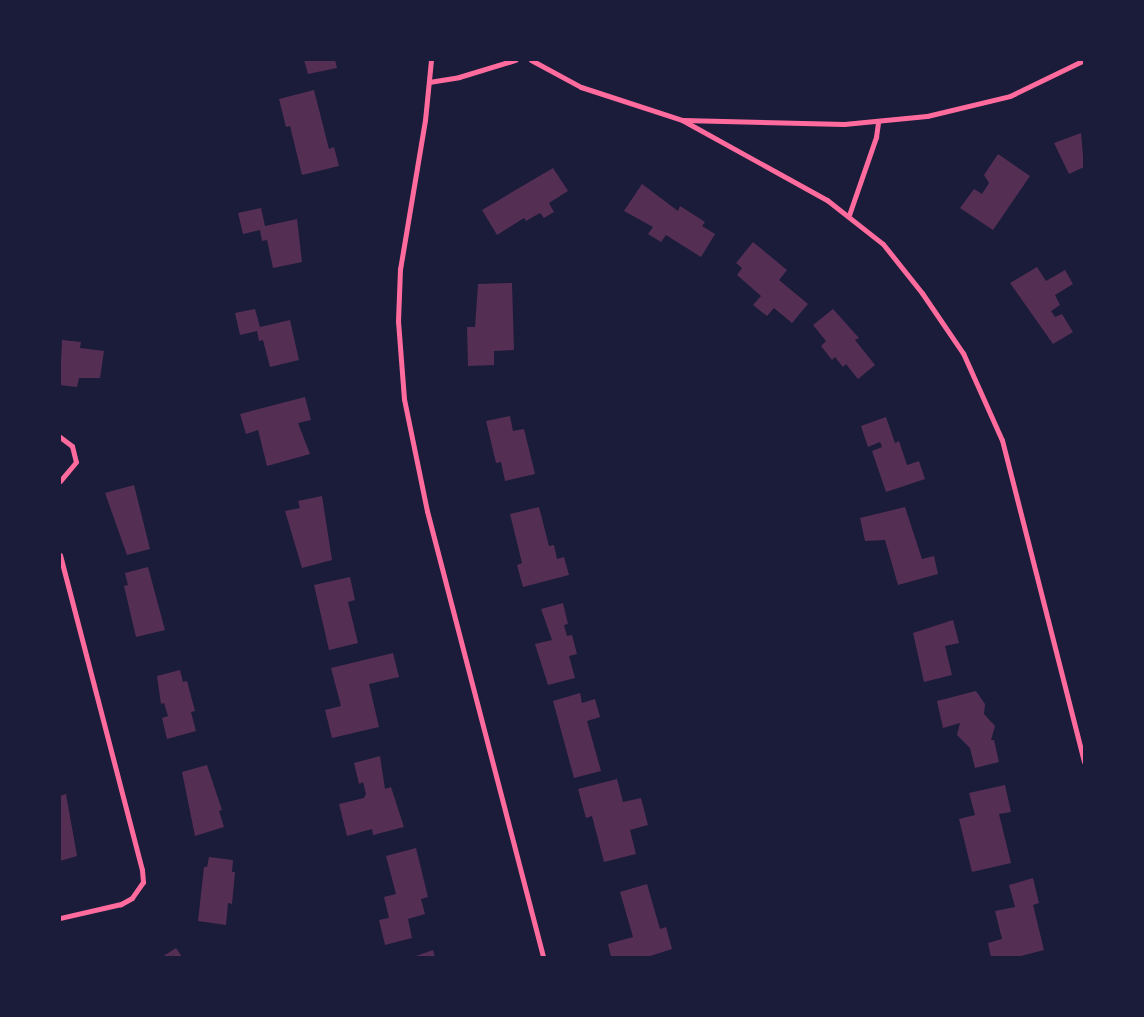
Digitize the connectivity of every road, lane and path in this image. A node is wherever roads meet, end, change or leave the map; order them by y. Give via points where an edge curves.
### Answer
1 (431, 60) edge
2 (515, 60) edge
3 (531, 60) edge
4 (1084, 60) edge
5 (429, 82) junction
6 (682, 120) junction
7 (878, 122) junction
8 (849, 215) junction
9 (60, 437) edge
10 (60, 481) edge
11 (60, 555) edge
12 (1084, 762) edge
13 (60, 918) edge
14 (543, 957) edge

1 - 5 street
2 - 5 street via 459,77
3 - 6 street via 581,86
4 - 7 street via 1010,96 946,113
5 - 14 street via 400,269 398,321 404,399 427,511
6 - 7 street
6 - 8 street
7 - 8 street via 876,137
8 - 12 street via 882,244 922,293 963,353 986,398 1019,497
9 - 10 street via 72,446 76,462
11 - 13 street via 143,882 132,898 121,904

